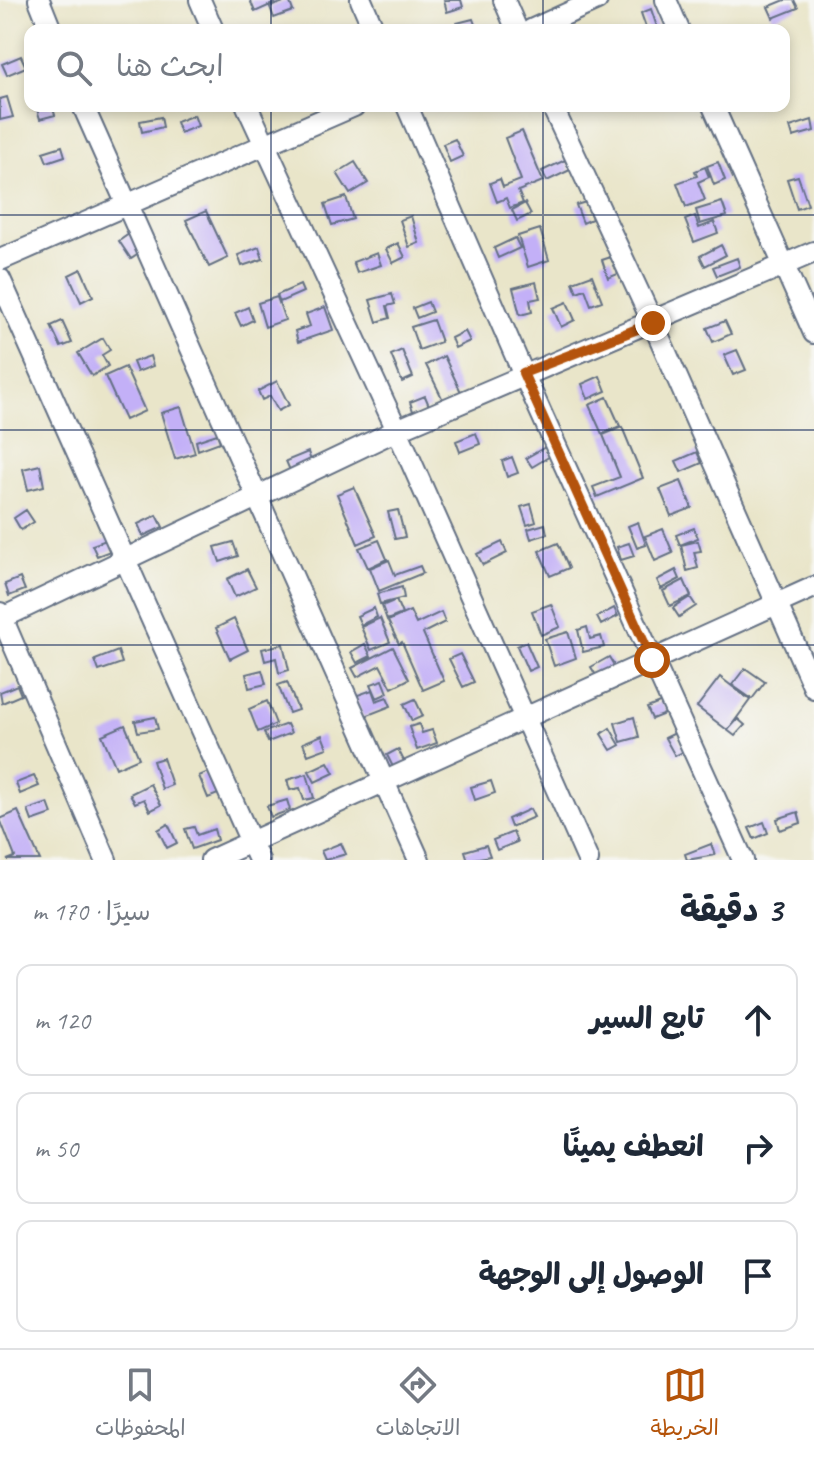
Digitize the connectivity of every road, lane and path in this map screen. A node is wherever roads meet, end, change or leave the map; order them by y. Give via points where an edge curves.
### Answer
1 (39, 0) edge
2 (200, 0) edge
3 (361, 0) edge
4 (504, 0) edge
5 (597, 0) edge
6 (666, 0) edge
7 (49, 24) edge
8 (210, 24) edge
9 (371, 24) edge
10 (514, 24) edge
11 (544, 24) edge
12 (676, 24) edge
13 (86, 112) edge
14 (250, 112) edge
15 (340, 112) edge
16 (410, 112) edge
17 (555, 112) edge
18 (716, 112) edge
19 (264, 145) junction
20 (125, 204) junction
21 (814, 252) edge
22 (0, 260) edge
23 (784, 266) junction
24 (0, 279) edge
25 (653, 323) junction
26 (814, 333) edge
27 (523, 373) junction
28 (397, 430) junction
29 (255, 497) junction
30 (123, 560) junction
31 (814, 587) edge
32 (776, 604) junction
33 (1, 616) edge
34 (652, 660) junction
35 (814, 688) edge
36 (525, 718) junction
37 (383, 782) junction
38 (255, 851) edge
39 (106, 860) edge
40 (211, 860) edge
41 (419, 860) edge
42 (588, 860) edge
43 (743, 860) edge

1 - 7 street
2 - 8 street
3 - 9 street
4 - 10 street
5 - 11 street
6 - 12 street
13 - 20 street
14 - 19 street
15 - 19 street
16 - 27 street
17 - 25 street
18 - 23 street
19 - 20 street
19 - 28 street
20 - 22 street
20 - 29 street
21 - 23 street
23 - 25 street
23 - 26 street
24 - 30 street
25 - 27 street
25 - 32 street
27 - 28 street
27 - 34 street
28 - 29 street
28 - 36 street
29 - 30 street
29 - 37 street
30 - 33 street
30 - 38 street
31 - 32 street
32 - 34 street
32 - 35 street
33 - 39 street
34 - 36 street
34 - 43 street
36 - 37 street
36 - 42 street
37 - 38 street
37 - 41 street
38 - 40 street

